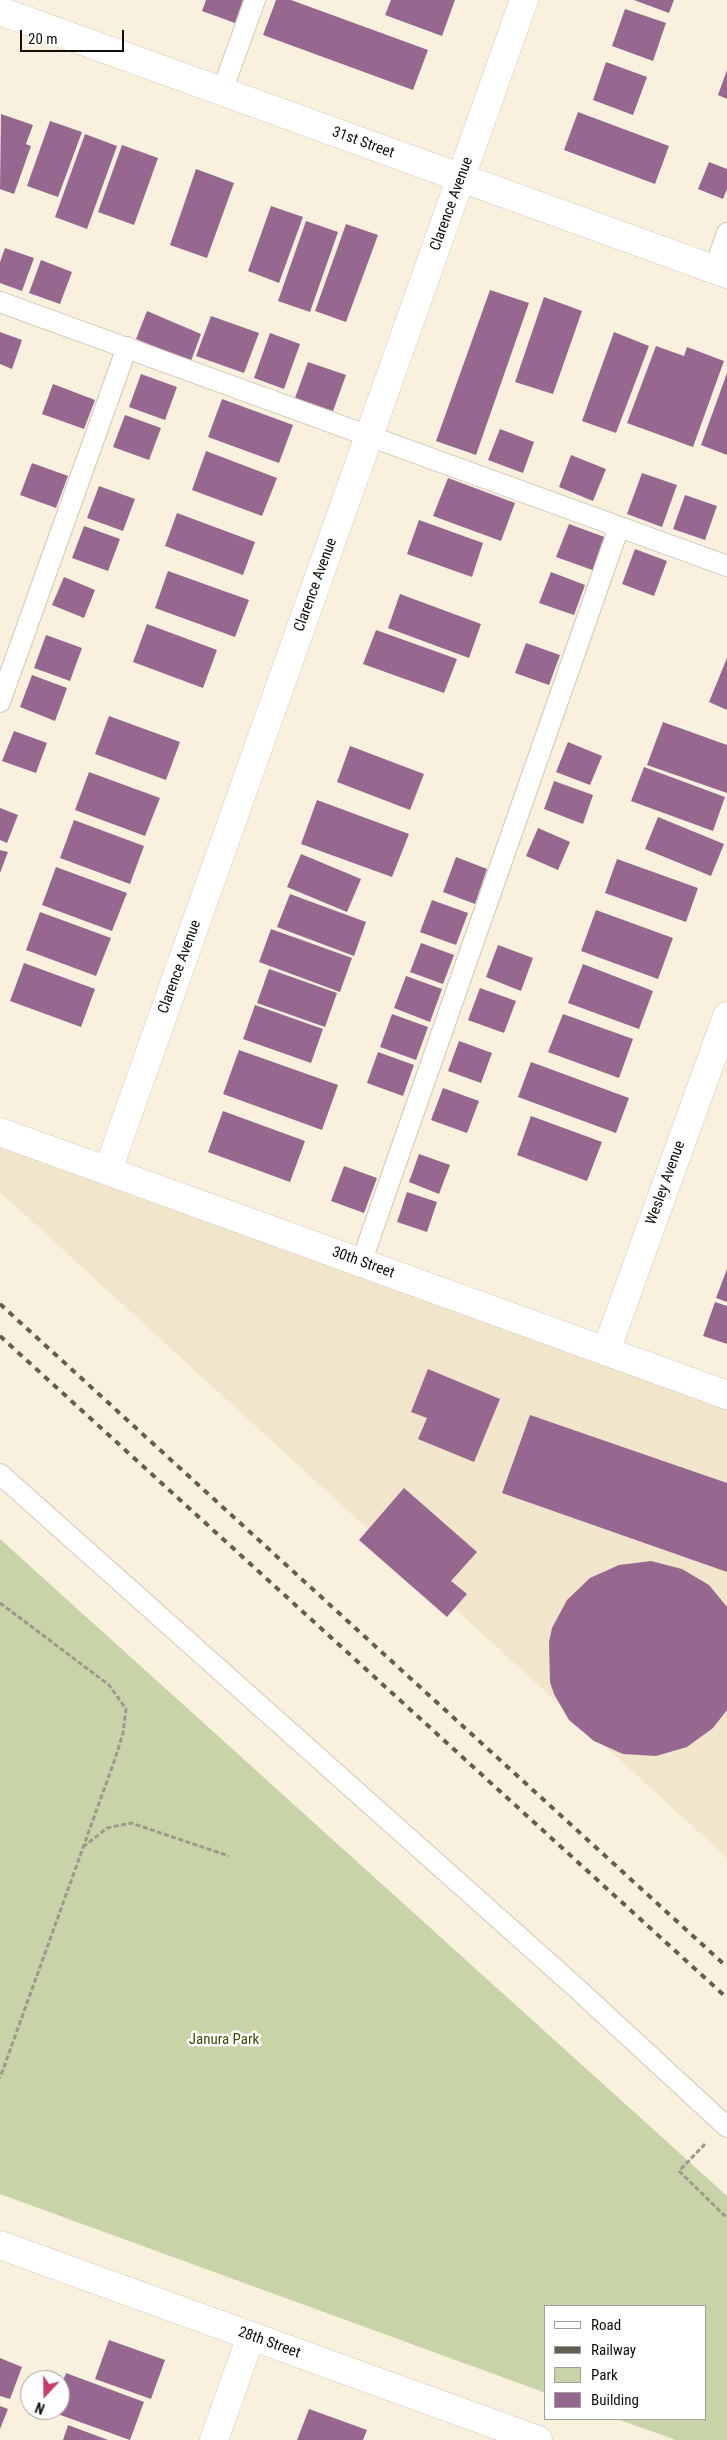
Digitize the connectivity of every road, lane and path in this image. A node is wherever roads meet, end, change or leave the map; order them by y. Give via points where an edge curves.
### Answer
1 (254, 0) edge
2 (524, 0) edge
3 (0, 11) edge
4 (222, 91) junction
5 (460, 178) junction
6 (727, 234) edge
7 (721, 272) edge
8 (0, 302) edge
9 (127, 347) junction
10 (369, 436) junction
11 (619, 527) junction
12 (727, 566) edge
13 (0, 702) edge
14 (727, 1016) edge
15 (0, 1132) edge
16 (108, 1170) junction
17 (361, 1262) junction
18 (606, 1351) junction
19 (727, 1395) edge
20 (0, 1474) edge
21 (0, 1603) edge
22 (83, 1847) junction
23 (228, 1856) dead end
24 (0, 2078) edge
25 (725, 2125) edge
26 (727, 2218) edge
27 (0, 2246) edge
28 (251, 2336) junction
29 (496, 2433) edge
30 (214, 2440) edge
31 (538, 2440) edge

1 - 4 lane
2 - 5 street, Clarence Avenue
3 - 4 street, 31st Street
4 - 5 street, 31st Street
5 - 7 street, 31st Street
5 - 10 street, Clarence Avenue
6 - 7 lane
8 - 9 lane
9 - 10 lane
9 - 13 lane
10 - 11 lane
10 - 16 street, Clarence Avenue
11 - 12 lane
11 - 17 lane
14 - 18 street, Wesley Avenue
15 - 16 street, 30th Street
16 - 17 street, 30th Street
17 - 18 street, 30th Street
18 - 19 street, 30th Street
20 - 25 lane via 572,1984
21 - 22 path via 109,1685 126,1709 115,1759
22 - 23 path via 107,1828 131,1823
22 - 24 path
25 - 26 path via 679,2171
27 - 28 street, 28th Street
28 - 29 street, 28th Street
28 - 30 street
29 - 31 street, 28th Street

